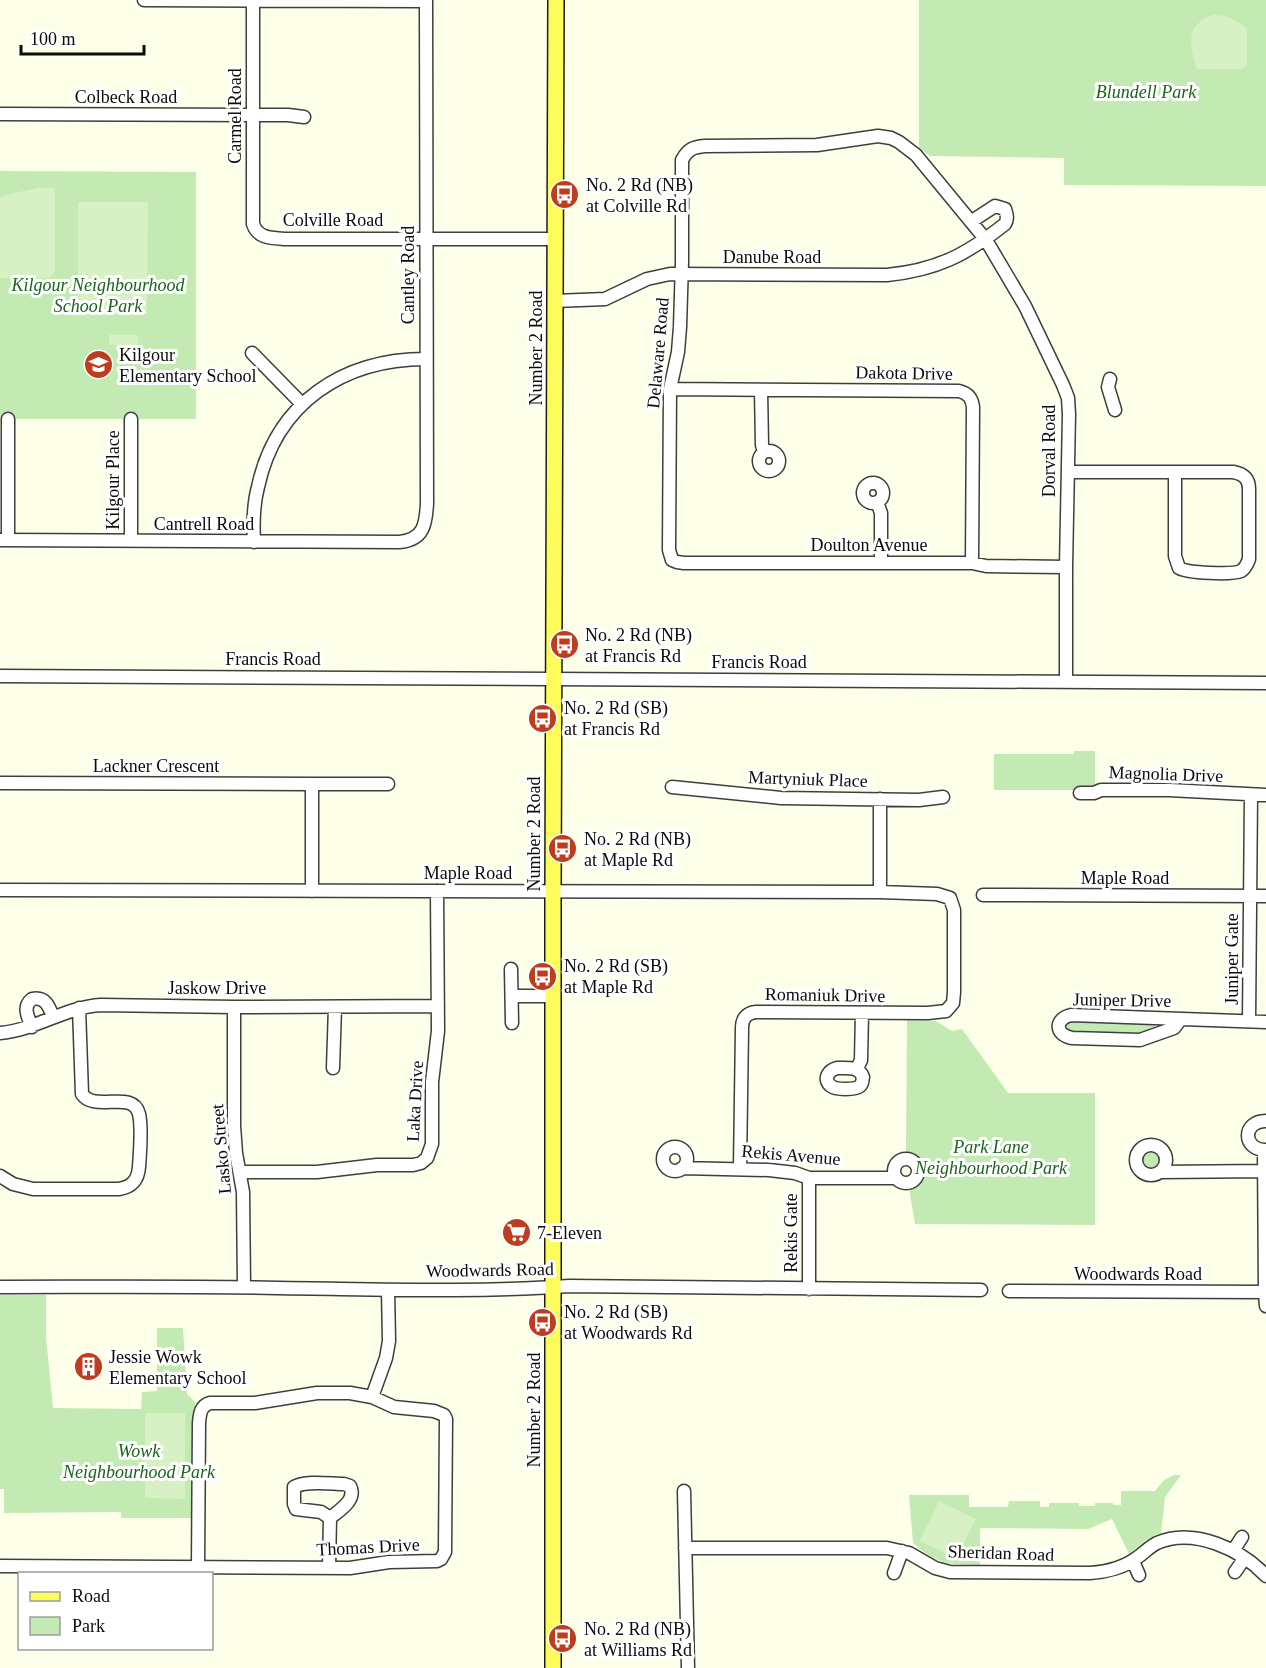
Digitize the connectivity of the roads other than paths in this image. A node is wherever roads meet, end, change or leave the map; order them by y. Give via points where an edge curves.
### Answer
1 (144, 0) edge
2 (556, 0) edge
3 (253, 1) edge
4 (426, 1) edge
5 (0, 114) edge
6 (253, 115) junction
7 (304, 117) dead end
8 (688, 150) joint
9 (972, 221) junction
10 (256, 232) joint
11 (427, 238) junction
12 (555, 238) junction
13 (986, 240) junction
14 (682, 274) junction
15 (555, 301) junction
16 (252, 353) dead end
17 (426, 359) junction
18 (1110, 379) dead end
19 (670, 389) junction
20 (761, 390) junction
21 (302, 404) junction
22 (1115, 410) dead end
23 (8, 419) dead end
24 (131, 419) dead end
25 (764, 452) dead end
26 (1068, 472) junction
27 (1174, 473) junction
28 (877, 502) dead end
29 (4, 540) edge
30 (407, 541) joint
31 (131, 542) junction
32 (254, 542) junction
33 (672, 560) joint
34 (881, 563) junction
35 (972, 563) junction
36 (1066, 567) junction
37 (0, 676) edge
38 (553, 679) junction
39 (1066, 682) junction
40 (1266, 683) edge
41 (0, 783) edge
42 (312, 784) junction
43 (388, 784) dead end
44 (672, 787) dead end
45 (1080, 793) dead end
46 (1251, 795) junction
47 (1266, 795) edge
48 (943, 797) dead end
49 (880, 799) junction
50 (0, 890) edge
51 (553, 890) junction
52 (312, 891) junction
53 (437, 891) junction
54 (880, 891) junction
55 (937, 894) joint
56 (984, 895) dead end
57 (1250, 896) junction
58 (1266, 896) edge
59 (512, 969) dead end
60 (512, 996) junction
61 (553, 996) junction
62 (438, 1006) junction
63 (234, 1007) junction
64 (334, 1007) junction
65 (79, 1008) junction
66 (862, 1013) junction
67 (53, 1017) junction
68 (1181, 1019) junction
69 (1250, 1021) junction
70 (1266, 1022) edge
71 (512, 1023) dead end
72 (32, 1027) junction
73 (0, 1033) edge
74 (333, 1068) dead end
75 (857, 1069) dead end
76 (1266, 1120) edge
77 (1265, 1150) edge
78 (682, 1168) dead end
79 (740, 1168) junction
80 (1265, 1171) edge
81 (240, 1172) junction
82 (1160, 1172) dead end
83 (0, 1176) edge
84 (809, 1178) junction
85 (896, 1178) dead end
86 (0, 1287) edge
87 (244, 1287) junction
88 (553, 1287) junction
89 (809, 1288) junction
90 (388, 1290) junction
91 (981, 1290) dead end
92 (1009, 1291) dead end
93 (1265, 1292) edge
94 (1266, 1306) edge
95 (372, 1396) junction
96 (684, 1491) dead end
97 (330, 1518) junction
98 (1242, 1537) dead end
99 (685, 1548) junction
100 (902, 1551) junction
101 (1233, 1551) junction
102 (1244, 1559) junction
103 (1133, 1560) junction
104 (0, 1566) edge
105 (198, 1568) junction
106 (329, 1568) junction
107 (1235, 1572) dead end
108 (894, 1573) dead end
109 (1139, 1575) dead end
110 (1266, 1576) edge
111 (553, 1668) edge
112 (688, 1668) edge

1 - 3 street
2 - 12 main road, Number 2 Road
3 - 4 street
3 - 6 street, Carmel Road
4 - 11 street, Cantley Road
5 - 6 street, Colbeck Road
6 - 7 street, Colbeck Road
6 - 10 street, Carmel Road
8 - 9 street, Dorval Road via 705,146 811,146 866,137 891,138 916,155
8 - 14 street, Delaware Road via 682,160
9 - 13 street, Dorval Road
9 - 13 street via 994,206 1005,209 1005,224
10 - 11 street, Colville Road via 275,238
11 - 12 street, Colville Road
11 - 17 street, Cantley Road
12 - 15 main road, Number 2 Road
13 - 14 street, Danube Road via 934,267 902,274
13 - 26 street, Dorval Road via 1025,306 1068,398
14 - 15 street, Danube Road via 646,279 605,299
14 - 19 street, Delaware Road via 679,344
15 - 38 main road, Number 2 Road
16 - 21 street
17 - 21 street via 385,362 354,370
17 - 30 street, Cantley Road via 426,517 422,530
18 - 22 street via 1108,387
19 - 20 street, Dakota Drive
19 - 33 street, Delaware Road
20 - 25 street
20 - 35 street, Dakota Drive via 967,393 972,407
21 - 32 street via 280,431 265,460 257,487
23 - 29 street
24 - 31 street, Kilgour Place
26 - 27 street
26 - 36 street, Dorval Road
27 - 27 street via 1248,475 1246,571 1176,570
28 - 34 street via 881,513
29 - 31 street, Cantrell Road
30 - 32 street, Cantrell Road
31 - 32 street, Cantrell Road
33 - 34 street, Doulton Avenue
34 - 35 street, Doulton Avenue
35 - 36 street, Doulton Avenue
36 - 39 street, Dorval Road
37 - 38 street, Francis Road
38 - 39 street, Francis Road
38 - 51 main road, Number 2 Road
39 - 40 street, Francis Road
41 - 42 street, Lackner Crescent
42 - 43 street, Lackner Crescent
42 - 52 street
44 - 49 street, Martyniuk Place via 770,798
45 - 46 street, Magnolia Drive via 1169,790
46 - 47 street, Magnolia Drive
46 - 57 street
48 - 49 street, Martyniuk Place
49 - 54 street
50 - 52 street, Maple Road
51 - 53 street, Maple Road
51 - 54 street, Maple Road
51 - 61 main road, Number 2 Road
52 - 53 street, Maple Road
53 - 62 street, Laka Drive
54 - 55 street, Maple Road
55 - 66 street, Romaniuk Drive via 950,898 954,910 953,1013
56 - 57 street, Maple Road
57 - 58 street, Maple Road
57 - 69 street, Juniper Gate
59 - 60 street
60 - 61 street
60 - 71 street
61 - 88 main road, Number 2 Road
62 - 64 street, Jaskow Drive
62 - 81 street, Laka Drive via 432,1144 422,1163 316,1172
63 - 64 street, Jaskow Drive
63 - 65 street, Jaskow Drive
63 - 81 street, Lasko Street via 234,1142
64 - 74 street
65 - 67 street, Jaskow Drive
65 - 83 street via 82,1094 91,1102 125,1102 137,1109 137,1178 130,1186 119,1189 43,1189 21,1187
66 - 75 street via 861,1060
66 - 79 street, Romaniuk Drive via 746,1012 742,1024
67 - 72 street, Jaskow Drive
67 - 72 street via 44,1000 32,999 26,1008
68 - 68 street, Juniper Drive via 1071,1015 1063,1018 1059,1026 1060,1032 1068,1037 1135,1040 1174,1028
68 - 69 street, Juniper Drive
69 - 70 street, Juniper Drive
72 - 73 street, Jaskow Drive
76 - 77 street via 1254,1124 1248,1135 1254,1147
77 - 80 street
78 - 79 street, Rekis Avenue
79 - 84 street, Rekis Avenue via 779,1170
80 - 82 street
80 - 93 street
81 - 87 street, Lasko Street
84 - 85 street, Rekis Avenue
84 - 89 street, Rekis Gate
86 - 87 street, Woodwards Road
87 - 90 street, Woodwards Road
88 - 89 street, Woodwards Road
88 - 90 street, Woodwards Road
88 - 111 main road, Number 2 Road
89 - 91 street, Woodwards Road
90 - 95 street via 389,1341
92 - 93 street, Woodwards Road
93 - 94 street
95 - 105 street via 317,1393 255,1403 206,1404 199,1423
95 - 106 street, Thomas Drive via 394,1407 434,1411 446,1419 445,1552 433,1562
96 - 99 street
97 - 97 street via 321,1512 296,1509 294,1487 350,1486 350,1499
97 - 106 street
98 - 101 street
99 - 100 street, Sheridan Road
99 - 112 street
100 - 103 street, Sheridan Road via 939,1570 954,1572 1095,1573
100 - 108 street
101 - 102 street, Sheridan Road
101 - 103 street, Sheridan Road via 1207,1540 1178,1538 1156,1544
102 - 107 street
102 - 110 street, Sheridan Road
103 - 109 street
104 - 105 street, Thomas Drive
105 - 106 street, Thomas Drive

